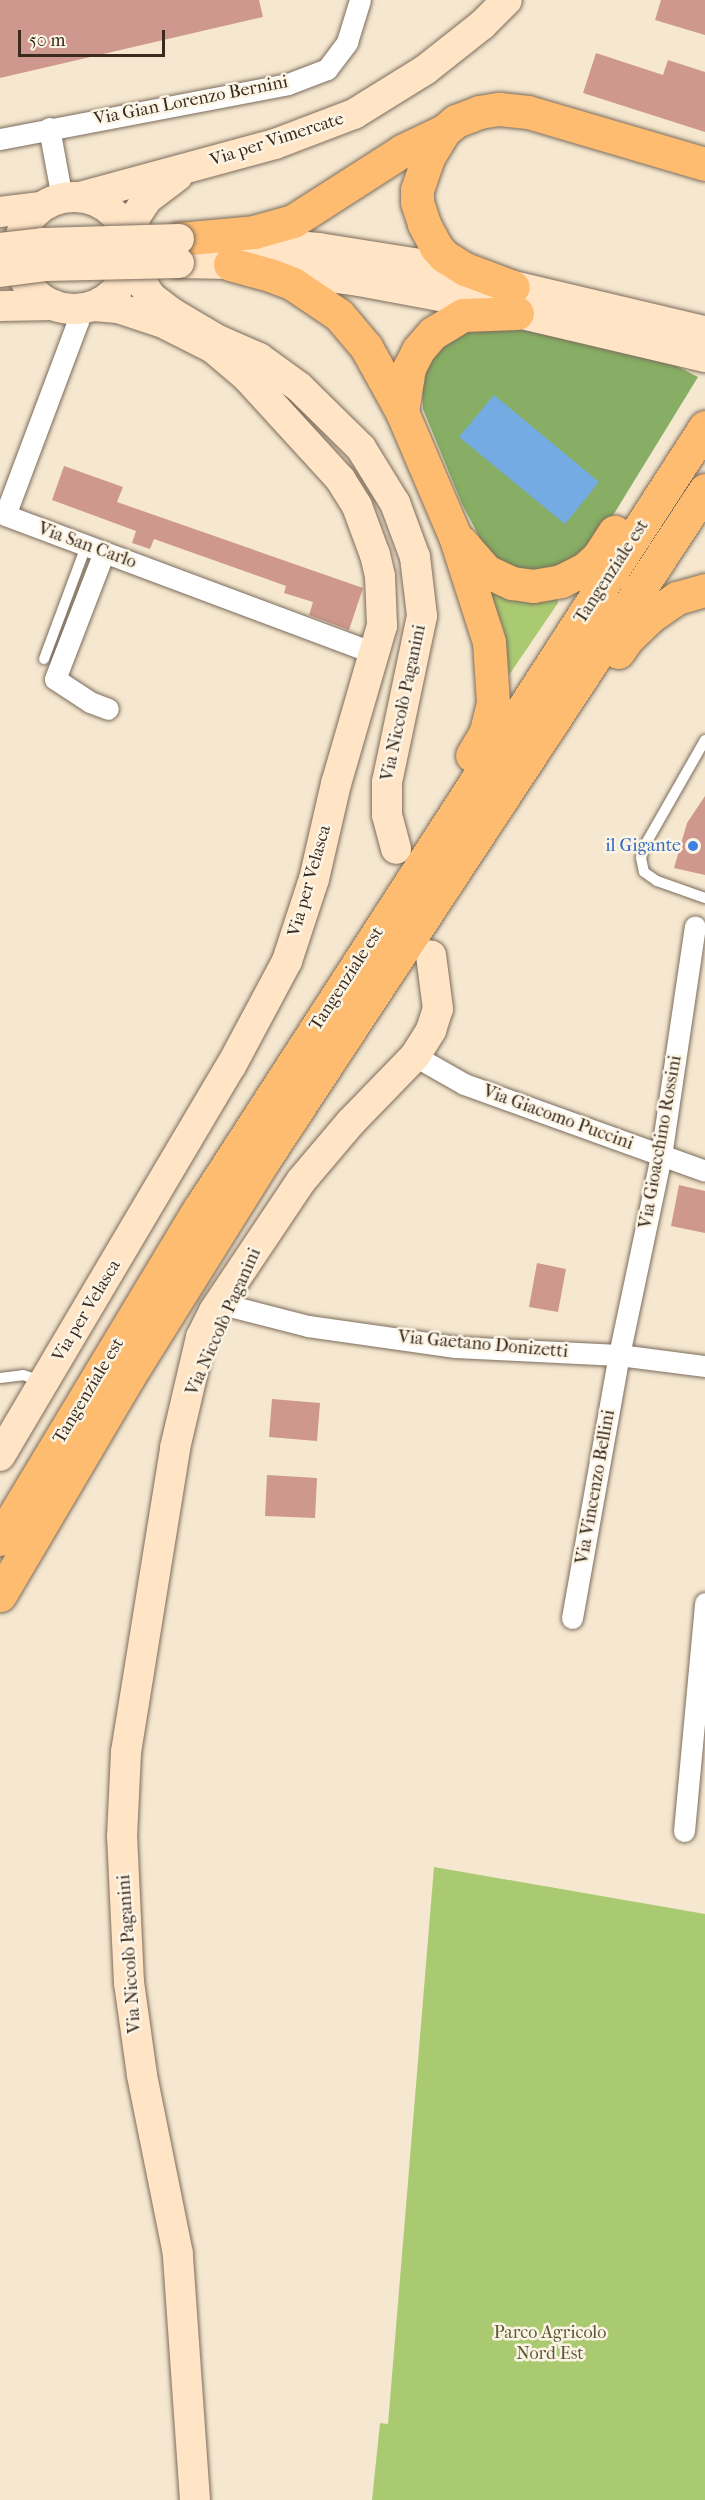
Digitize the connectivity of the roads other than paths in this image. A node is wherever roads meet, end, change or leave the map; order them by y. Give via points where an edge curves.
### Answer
1 (360, 0) edge
2 (507, 0) edge
3 (49, 128) junction
4 (444, 130) junction
5 (0, 139) edge
6 (667, 155) junction
7 (705, 165) edge
8 (188, 168) junction
9 (705, 177) edge
10 (61, 200) junction
11 (0, 212) edge
12 (130, 245) junction
13 (0, 248) edge
14 (179, 251) junction
15 (230, 264) junction
16 (0, 272) edge
17 (515, 300) junction
18 (0, 306) edge
19 (75, 307) junction
20 (166, 325) junction
21 (683, 334) edge
22 (218, 340) junction
23 (705, 357) edge
24 (299, 387) junction
25 (402, 412) junction
26 (698, 439) edge
27 (316, 450) junction
28 (705, 490) edge
29 (455, 536) junction
30 (95, 549) junction
31 (705, 590) edge
32 (375, 653) junction
33 (44, 659) dead end
34 (108, 709) dead end
35 (545, 730) junction
36 (705, 740) edge
37 (434, 844) junction
38 (396, 849) dead end
39 (705, 898) edge
40 (695, 927) dead end
41 (431, 956) dead end
42 (415, 1056) junction
43 (661, 1155) junction
44 (705, 1171) edge
45 (223, 1303) junction
46 (619, 1355) junction
47 (705, 1365) edge
48 (0, 1378) edge
49 (45, 1382) junction
50 (0, 1456) edge
51 (0, 1539) edge
52 (0, 1595) edge
53 (705, 1603) edge
54 (572, 1618) dead end
55 (684, 1831) dead end
56 (195, 2500) edge

1 - 3 street, Via Gian Lorenzo Bernini via 347,42 327,69 288,84
2 - 8 street, Via per Vimercate via 425,70 354,114 275,144
3 - 5 street, Via Gian Lorenzo Bernini
3 - 10 street
4 - 6 highway via 479,112 517,110
4 - 14 highway via 402,151 294,221
4 - 17 highway via 428,158 417,190 424,224 444,256
6 - 7 highway
6 - 9 highway
8 - 10 street, Via per Vimercate
8 - 12 street, Via per Vimercate via 147,199 137,214
10 - 11 street, Via per Vimercate
10 - 12 street via 96,201 111,209 122,222
10 - 19 street via 29,219 21,235 19,260 27,284 39,297
12 - 19 street via 129,270 121,285 109,297
12 - 22 street, Via Niccolò Paganini via 140,278 151,297
13 - 14 street, bridge via 43,243
14 - 15 street
14 - 16 street, bridge
14 - 17 street via 319,248 425,265
15 - 17 street
15 - 25 highway via 293,284 339,315 366,347
17 - 21 street
17 - 25 highway via 464,315 433,333 409,368
18 - 19 street, Via per Velasca
19 - 20 street, Via per Velasca via 118,308
19 - 30 street, Via San Carlo via 78,321 5,515
20 - 22 street, Via per Velasca
20 - 27 street, Via per Velasca via 226,359
21 - 23 street
22 - 24 street, Via Niccolò Paganini via 259,358
24 - 27 street
24 - 38 street, Via Niccolò Paganini via 370,460 395,503 415,557 422,616 387,782 387,815
25 - 29 highway
26 - 29 highway via 643,488 591,564 561,581 533,586 495,576
26 - 37 highway, Tangenziale est
27 - 32 street, Via per Velasca via 348,489 375,555 382,617
28 - 35 highway, Tangenziale est
29 - 37 highway via 489,642 494,703 486,732 447,796
30 - 32 street, Via San Carlo
30 - 33 lane
30 - 34 street via 55,679
31 - 35 highway via 677,598 651,616 627,639 578,712
32 - 49 street, Via per Velasca via 336,784 314,879 287,961 231,1066
35 - 52 highway, Tangenziale est via 264,1160 129,1376
36 - 39 lane via 641,858 644,872 657,881
37 - 51 highway, Tangenziale est via 200,1208
40 - 43 street, Via Gioacchino Rossini
41 - 42 street, Via Niccolò Paganini via 438,1009
42 - 43 street, Via Giacomo Puccini via 464,1084
42 - 45 street, Via Niccolò Paganini via 321,1156 263,1235
43 - 44 street, Via Giacomo Puccini
43 - 46 street, Via Gioacchino Rossini
45 - 46 street, Via Gaetano Donizetti via 238,1312 308,1326 456,1347
45 - 56 street, Via Niccolò Paganini via 201,1337 175,1448 126,1752 123,1837 132,2010 178,2254
46 - 47 street, Via Gaetano Donizetti
46 - 54 street, Via Vincenzo Bellini
48 - 49 lane via 23,1375
49 - 50 street, Via per Velasca
53 - 55 street

